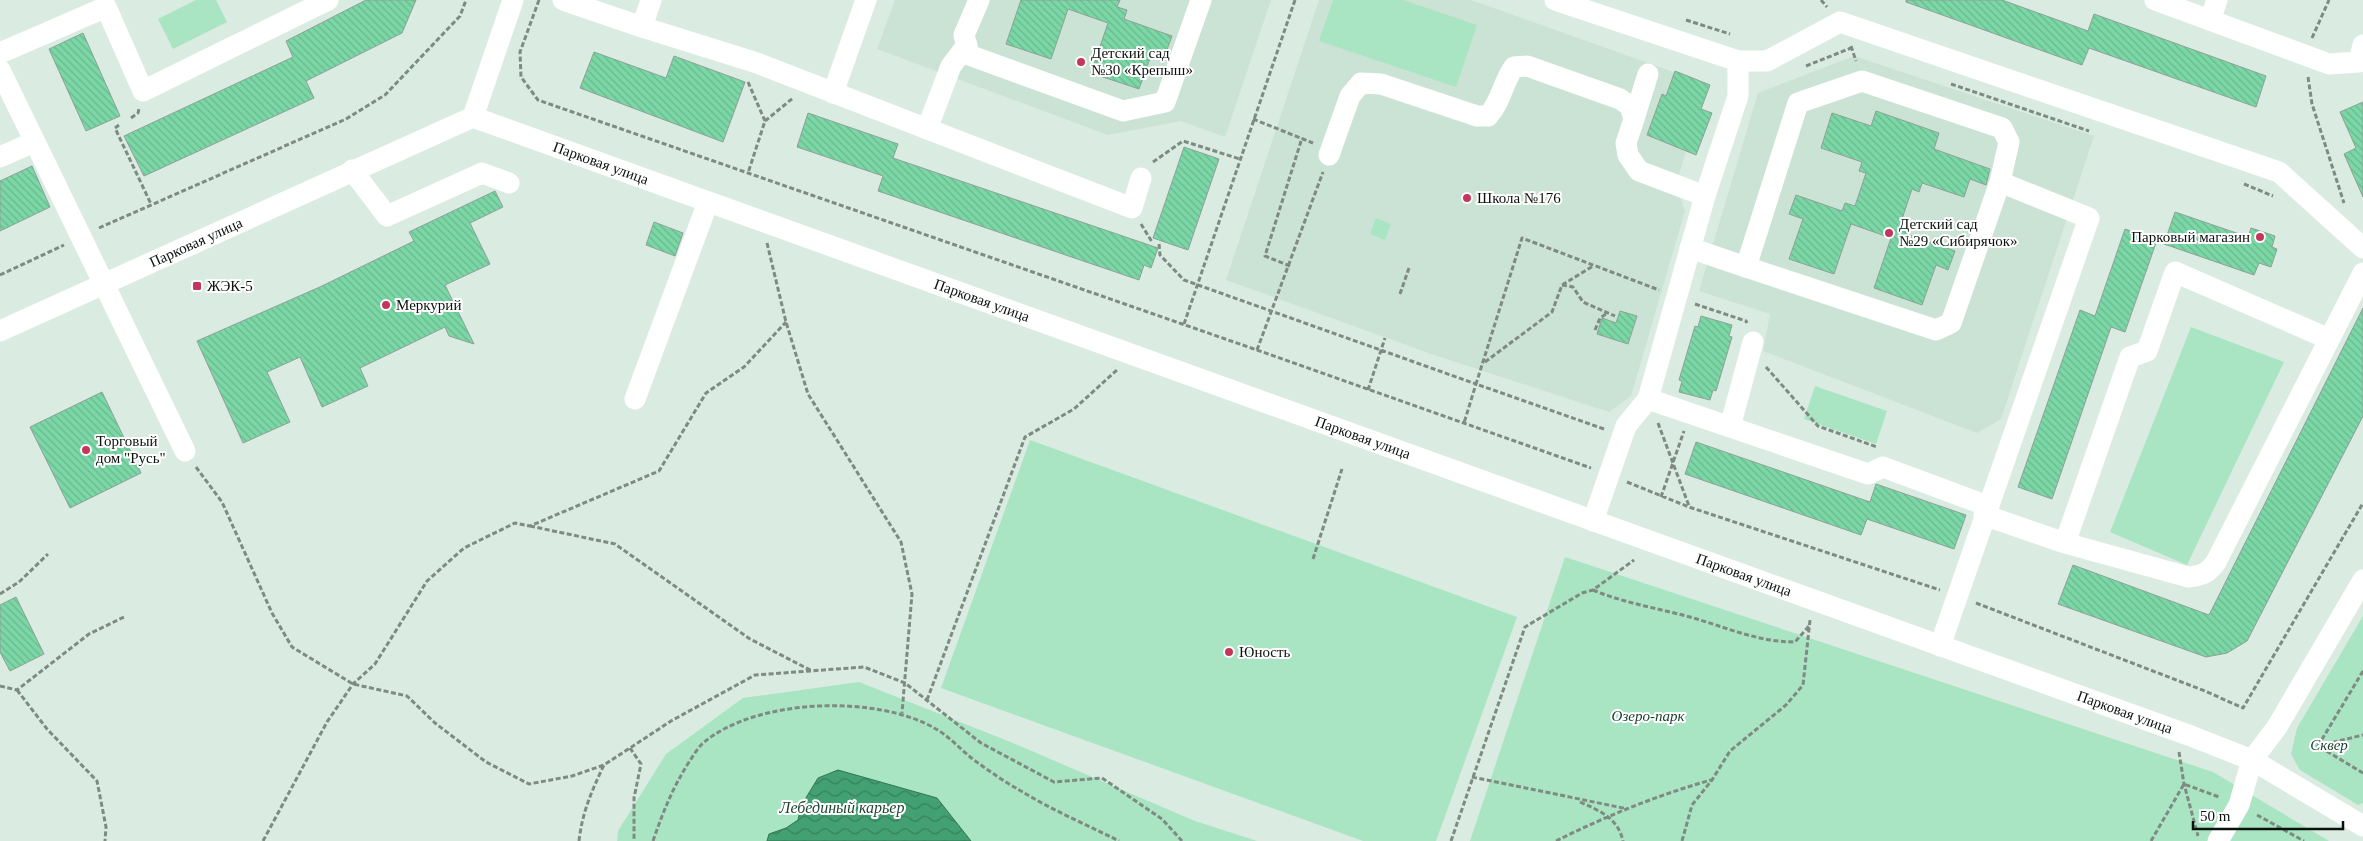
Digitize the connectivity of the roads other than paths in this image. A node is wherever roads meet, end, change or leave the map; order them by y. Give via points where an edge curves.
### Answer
1 (328, 0) edge
2 (513, 0) edge
3 (563, 0) edge
4 (652, 0) edge
5 (866, 0) edge
6 (979, 0) edge
7 (1201, 0) edge
8 (1555, 0) edge
9 (2155, 0) edge
10 (2217, 0) edge
11 (2210, 20) junction
12 (642, 27) junction
13 (966, 45) junction
14 (0, 53) edge
15 (2361, 54) edge
16 (1738, 60) junction
17 (0, 70) edge
18 (1648, 74) dead end
19 (833, 93) junction
20 (473, 117) junction
21 (1634, 119) junction
22 (927, 129) junction
23 (34, 142) junction
24 (1330, 152) road end
25 (0, 157) edge
26 (352, 170) junction
27 (1142, 178) road end
28 (2000, 182) junction
29 (508, 183) dead end
30 (1705, 196) junction
31 (708, 202) junction
32 (1690, 248) junction
33 (2363, 248) edge
34 (1746, 267) junction
35 (2363, 273) edge
36 (102, 284) junction
37 (0, 331) edge
38 (2329, 340) junction
39 (1753, 342) road end
40 (635, 399) dead end
41 (1648, 399) junction
42 (1730, 427) junction
43 (185, 451) road end
44 (1986, 511) junction
45 (1593, 521) junction
46 (2065, 543) junction
47 (2363, 580) edge
48 (1940, 646) junction
49 (2252, 760) junction
50 (2363, 826) edge
51 (2218, 841) edge

1 - 14 street via 143,91 106,7
2 - 20 street
3 - 12 street
4 - 12 street
5 - 19 street
6 - 13 street via 964,35
7 - 13 street via 1165,102 1123,111 969,55
8 - 16 street
9 - 11 street
10 - 11 street
11 - 15 street via 2329,64
12 - 19 street via 738,57
13 - 22 street via 951,66
16 - 30 street via 1738,96
16 - 33 street via 1767,61 1840,22 2280,172
17 - 23 street
18 - 21 street
19 - 22 street
20 - 26 street, Парковая улица
20 - 31 street, Парковая улица
21 - 24 street via 1630,106 1620,99 1527,66 1514,67 1496,108 1488,116 1477,116 1381,84 1361,83 1350,96
21 - 30 street via 1626,143 1628,155 1639,171
22 - 27 street via 1132,208
23 - 25 street
23 - 36 street
26 - 29 street via 387,216 482,173
26 - 36 street, Парковая улица
28 - 34 street via 1951,323 1936,330
28 - 34 street via 2009,142 2002,128 1862,81 1798,103
28 - 44 street via 2089,218
30 - 32 street
31 - 40 street
31 - 45 street, Парковая улица
32 - 34 street
32 - 41 street
35 - 38 street
36 - 37 street, Парковая улица
36 - 43 street
38 - 46 street via 2209,572 2188,577
38 - 46 street via 2176,272 2147,350 2130,357
39 - 42 street
41 - 42 street
41 - 45 street via 1626,426
42 - 44 street via 1868,474 1883,468
44 - 46 street
44 - 48 street
45 - 48 street, Парковая улица
47 - 49 street via 2277,727
48 - 49 street, Парковая улица
49 - 50 street, Парковая улица
49 - 51 street via 2238,805

